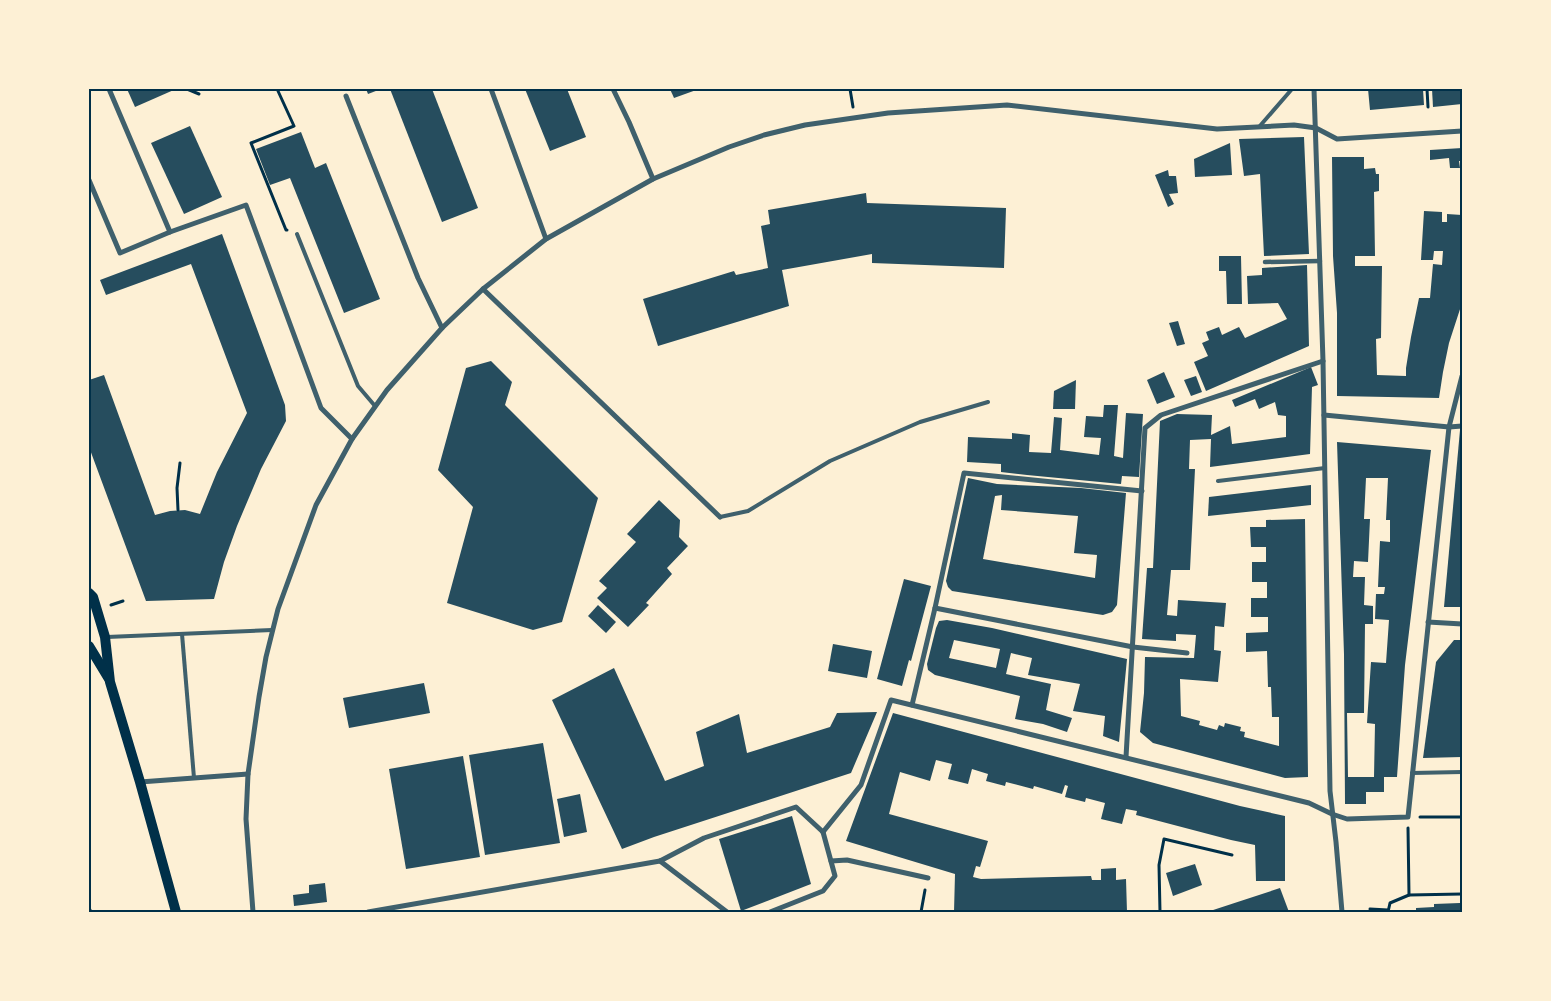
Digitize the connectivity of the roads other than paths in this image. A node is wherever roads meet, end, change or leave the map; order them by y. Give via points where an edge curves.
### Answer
1 (108, 89) edge
2 (491, 89) edge
3 (613, 89) edge
4 (1292, 89) edge
5 (1314, 89) edge
6 (346, 96) dead end
7 (1259, 127) junction
8 (1316, 128) junction
9 (1462, 131) edge
10 (652, 179) junction
11 (89, 180) edge
12 (170, 232) junction
13 (297, 234) dead end
14 (546, 239) junction
15 (1320, 261) junction
16 (1265, 262) dead end
17 (483, 289) junction
18 (442, 328) junction
19 (1324, 361) junction
20 (1462, 376) edge
21 (988, 402) dead end
22 (375, 406) junction
23 (1324, 415) junction
24 (1462, 426) edge
25 (1448, 427) junction
26 (352, 439) junction
27 (1325, 468) junction
28 (1218, 481) dead end
29 (1142, 491) junction
30 (720, 517) joint
31 (89, 593) edge
32 (935, 608) junction
33 (1428, 622) junction
34 (1462, 624) edge
35 (272, 630) junction
36 (182, 634) junction
37 (106, 637) junction
38 (89, 646) edge
39 (1133, 647) junction
40 (1187, 652) dead end
41 (110, 682) junction
42 (912, 705) junction
43 (1126, 757) junction
44 (1462, 772) edge
45 (1412, 773) junction
46 (248, 774) junction
47 (194, 778) junction
48 (140, 782) junction
49 (1332, 814) junction
50 (823, 832) junction
51 (660, 861) junction
52 (831, 862) junction
53 (928, 878) dead end
54 (176, 912) edge
55 (253, 912) edge
56 (368, 912) edge
57 (727, 912) edge
58 (770, 912) edge
59 (1342, 912) edge

1 - 12 street
2 - 14 street
3 - 10 street
4 - 7 lane
5 - 8 street
6 - 18 street via 418,278
7 - 8 street via 1294,125
7 - 10 street via 1217,129 1007,105 888,113 805,125 752,139
8 - 9 street via 1338,139
8 - 15 street
10 - 14 street
11 - 12 street via 120,253
12 - 26 street via 246,204 321,408
13 - 22 lane via 358,386
14 - 17 street
15 - 16 street
15 - 19 street
17 - 18 street
17 - 30 street
18 - 22 street
19 - 23 street
19 - 29 street via 1161,415 1145,428
20 - 25 street
21 - 30 lane via 920,422 830,461 748,511
22 - 26 street
23 - 25 street
23 - 27 street
24 - 25 street
25 - 33 street
26 - 35 street via 316,505
27 - 28 lane
27 - 49 street
29 - 32 street via 964,473
29 - 39 street
31 - 37 main road
32 - 39 street
32 - 42 street
33 - 34 street
33 - 45 street
35 - 36 lane
35 - 46 street via 258,698
36 - 37 lane
36 - 47 lane
37 - 41 main road
38 - 41 main road
39 - 40 street
39 - 43 street
41 - 48 main road
42 - 43 street
42 - 50 street via 891,700 861,785
43 - 49 street via 1309,803
44 - 45 lane
45 - 49 street via 1408,817 1347,819
46 - 47 street
46 - 55 street via 246,818
47 - 48 street
48 - 54 main road
49 - 59 street
50 - 51 street via 796,807 704,838
50 - 52 street
51 - 56 street
51 - 57 street
52 - 53 street via 846,860
52 - 58 street via 835,876 822,891

